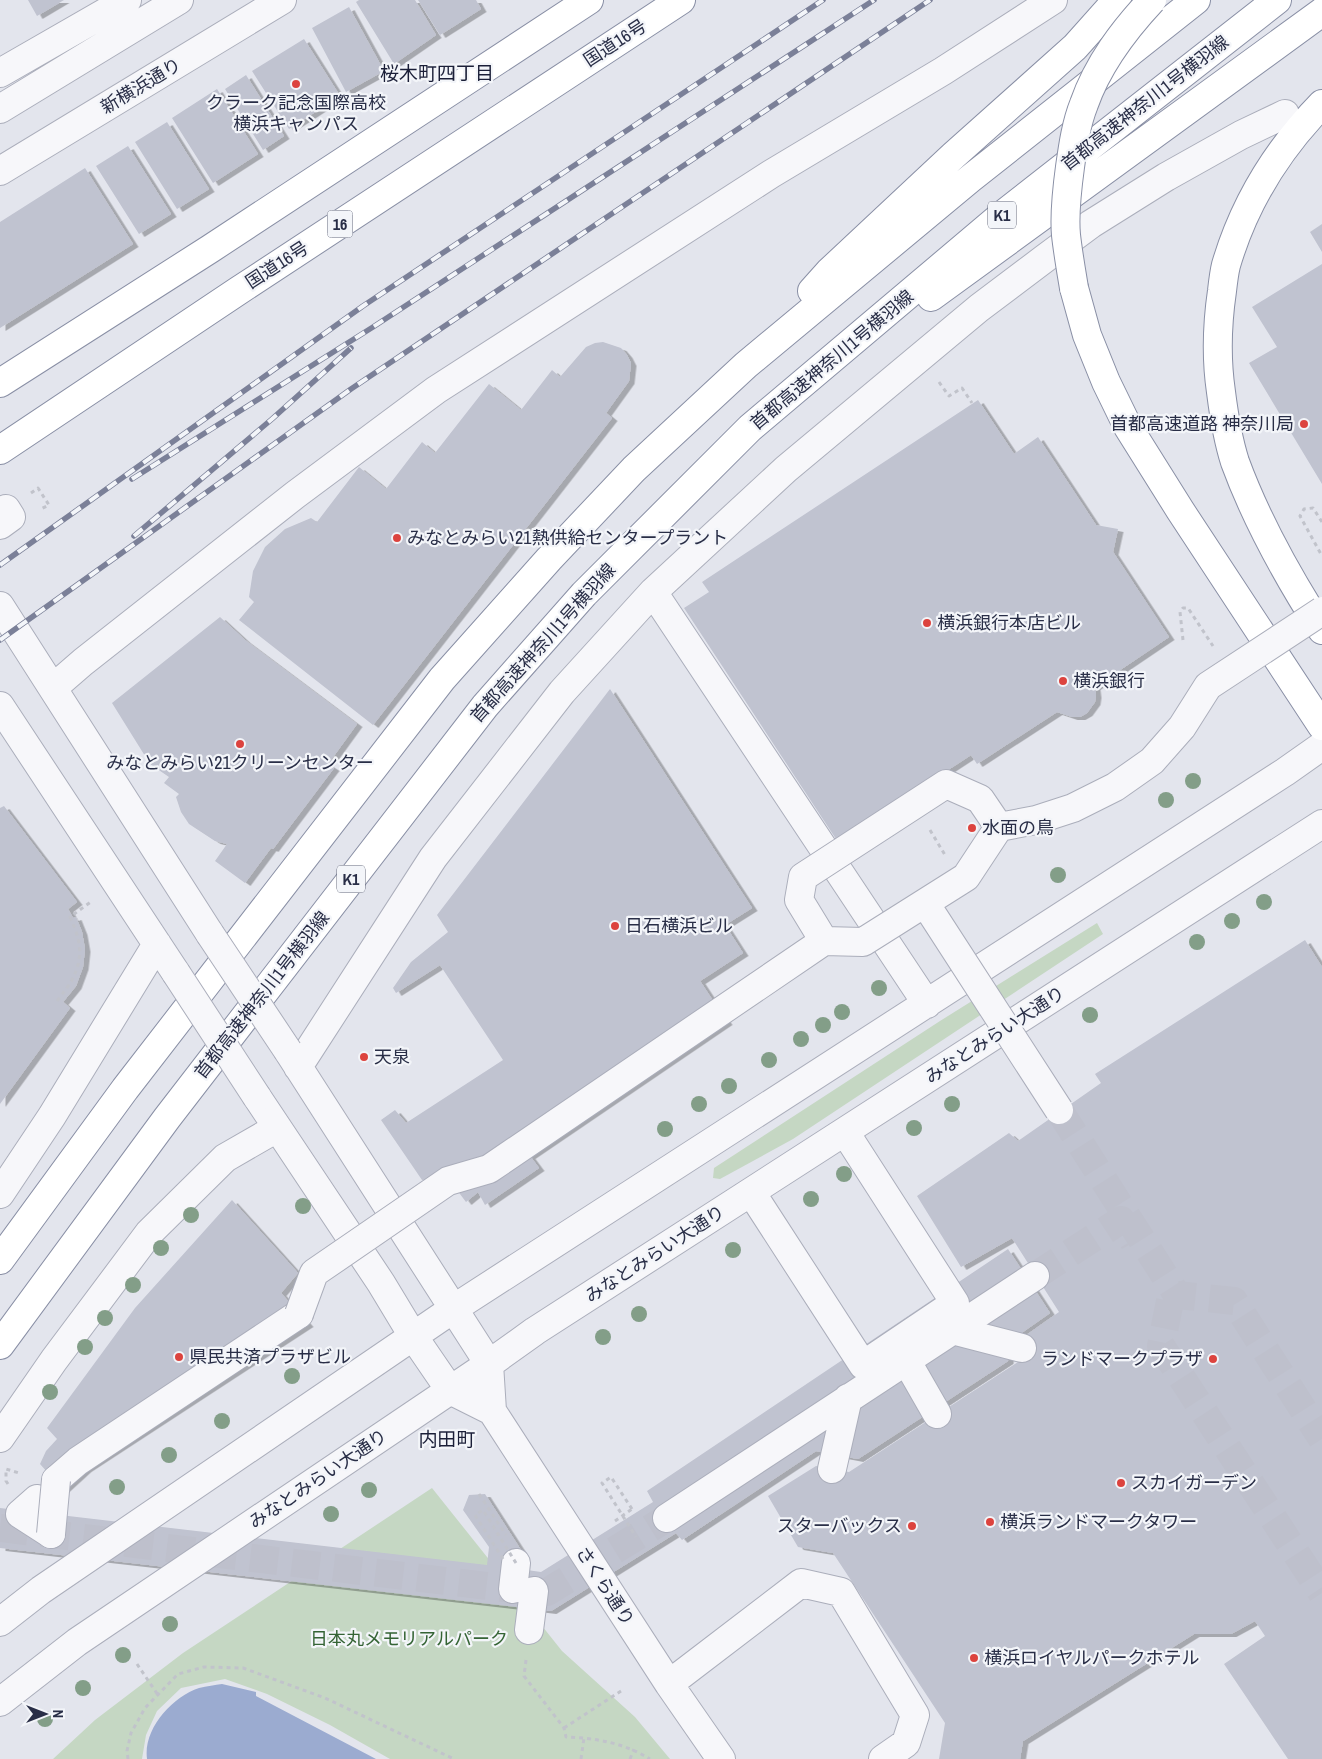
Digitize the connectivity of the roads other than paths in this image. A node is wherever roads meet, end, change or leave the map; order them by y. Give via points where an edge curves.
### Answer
1 (127, 0) edge
2 (179, 0) edge
3 (282, 0) edge
4 (589, 0) edge
5 (681, 0) edge
6 (1053, 0) edge
7 (1117, 0) edge
8 (1152, 0) edge
9 (1196, 0) edge
10 (1277, 0) edge
11 (1322, 12) edge
12 (0, 73) edge
13 (1322, 104) edge
14 (0, 110) edge
15 (1285, 114) dead end
16 (0, 171) edge
17 (746, 365) junction
18 (0, 383) edge
19 (750, 428) junction
20 (0, 450) edge
21 (653, 592) junction
22 (0, 606) edge
23 (1322, 611) edge
24 (1322, 630) edge
25 (53, 688) junction
26 (0, 706) edge
27 (1322, 726) edge
28 (1322, 746) edge
29 (1322, 824) edge
30 (999, 827) junction
31 (925, 903) junction
32 (824, 941) junction
33 (157, 944) junction
34 (927, 1004) junction
35 (293, 1059) junction
36 (1059, 1110) tunnel mouth
37 (277, 1128) junction
38 (846, 1132) junction
39 (751, 1192) junction
40 (0, 1194) edge
41 (0, 1260) edge
42 (1035, 1276) tunnel mouth
43 (453, 1309) junction
44 (952, 1330) junction
45 (413, 1336) junction
46 (0, 1345) edge
47 (1022, 1348) dead end
48 (906, 1360) junction
49 (489, 1364) junction
50 (450, 1390) junction
51 (848, 1398) junction
52 (492, 1411) junction
53 (937, 1414) dead end
54 (0, 1438) edge
55 (832, 1469) dead end
56 (37, 1499) dead end
57 (667, 1518) tunnel mouth
58 (518, 1567) road end
59 (0, 1622) edge
60 (529, 1630) dead end
61 (669, 1684) junction
62 (0, 1702) edge
63 (721, 1759) edge
64 (883, 1759) edge

1 - 12 street
2 - 14 street
3 - 16 street, 新横浜通り
4 - 18 highway
5 - 20 highway, 国道16号 / 16
6 - 25 street via 944,71 771,174 436,390 295,494
7 - 17 highway via 1075,47 829,272
8 - 27 highway, bridge via 1115,43 1098,71 1079,119 1067,194 1066,234 1074,288 1103,374 1128,427
9 - 17 highway via 971,178
10 - 19 highway, 首都高速神奈川1号横羽線 / K1 via 1000,216
11 - 19 highway
13 - 24 highway via 1273,164 1245,214 1226,266 1219,314 1217,364 1224,416 1244,484 1280,559
15 - 21 street via 1166,177 1091,224 1044,259 972,314 786,469
17 - 41 highway via 634,469 442,679 125,1089
19 - 46 highway, 首都高速神奈川1号横羽線 / K1 via 584,594 486,706 167,1118
21 - 34 street
21 - 35 street via 562,692 433,858
22 - 25 street
23 - 30 street, bridge via 1208,686 1182,726 1152,761 1115,787 1073,808
25 - 35 street, bridge
26 - 33 street
28 - 34 street
29 - 38 street, みなとみらい大通り
30 - 31 street, bridge via 966,877
30 - 32 street, bridge via 980,799 946,784 912,799 803,877 800,900
31 - 32 street, bridge via 863,942
31 - 36 street, bridge
32 - 56 street, bridge via 489,1169 448,1181 314,1273 299,1314 78,1461 56,1480 51,1534 20,1514
33 - 37 street, bridge
33 - 40 street via 52,1116
34 - 43 street
35 - 43 street
37 - 45 street
37 - 54 street via 225,1158 149,1233
38 - 39 street, みなとみらい大通り
38 - 39 street via 955,1303 863,1364
39 - 49 street, みなとみらい大通り
42 - 44 street
43 - 45 street
43 - 49 street
44 - 47 street
44 - 48 street
45 - 50 street
45 - 59 street via 41,1590
48 - 51 street
48 - 53 street
49 - 50 street, みなとみらい大通り
49 - 52 street, さくら通り
50 - 52 street
50 - 62 street, みなとみらい大通り via 77,1642
51 - 55 street
51 - 57 street
52 - 61 street, さくら通り
58 - 60 street
61 - 63 street, さくら通り
61 - 64 street via 801,1583 841,1592 915,1715 906,1743

